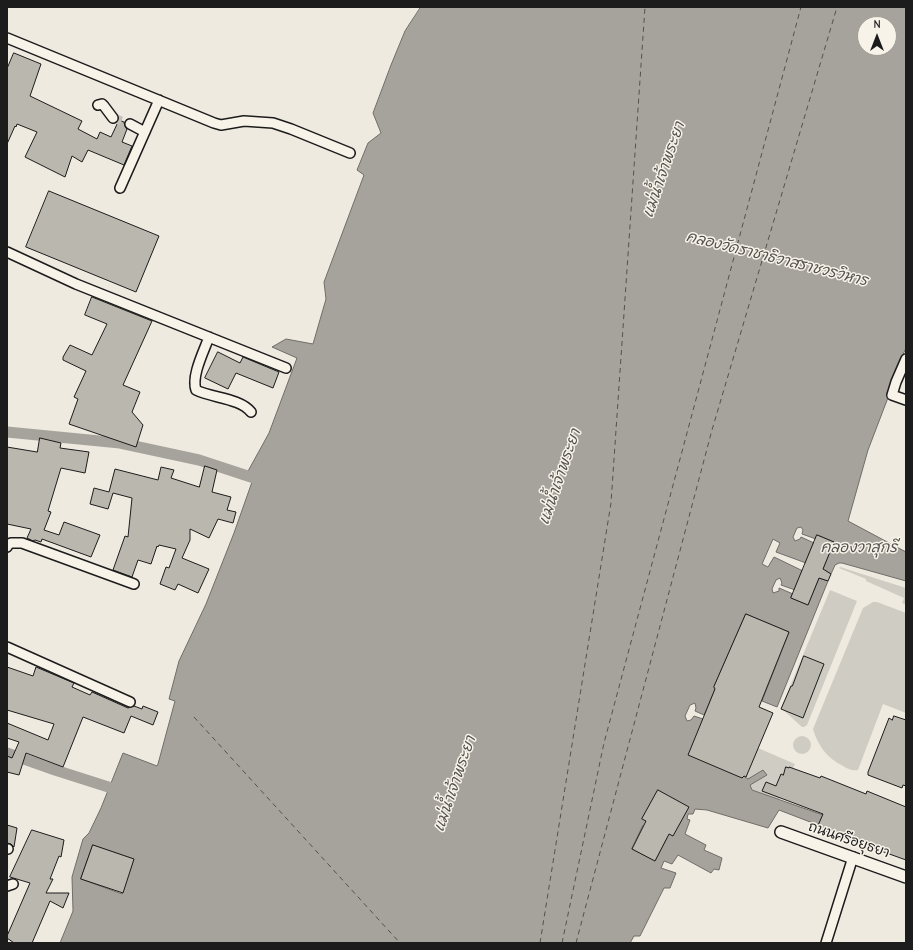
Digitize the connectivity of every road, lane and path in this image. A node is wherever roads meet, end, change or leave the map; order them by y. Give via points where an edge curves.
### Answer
1 (7, 39) edge
2 (159, 100) junction
3 (98, 105) dead end
4 (113, 118) tunnel mouth
5 (130, 124) tunnel mouth
6 (145, 132) junction
7 (350, 153) dead end
8 (120, 188) dead end
9 (7, 252) edge
10 (209, 337) junction
11 (906, 359) edge
12 (286, 368) dead end
13 (906, 400) edge
14 (252, 412) dead end
15 (7, 547) edge
16 (134, 584) dead end
17 (7, 647) edge
18 (130, 702) dead end
19 (781, 832) dead end
20 (853, 857) junction
21 (906, 877) edge
22 (826, 943) edge

1 - 2 street
2 - 6 street
2 - 7 street via 221,125 244,121 273,123
3 - 4 street via 104,106
5 - 6 street
6 - 8 street
9 - 10 street via 76,284
10 - 12 street
10 - 14 street via 194,377 196,390 247,407
11 - 13 street via 892,395
15 - 16 street via 12,543 22,543
17 - 18 street
19 - 20 street, ถนนศรีอยุธยา
20 - 21 street, ถนนศรีอยุธยา
20 - 22 street

